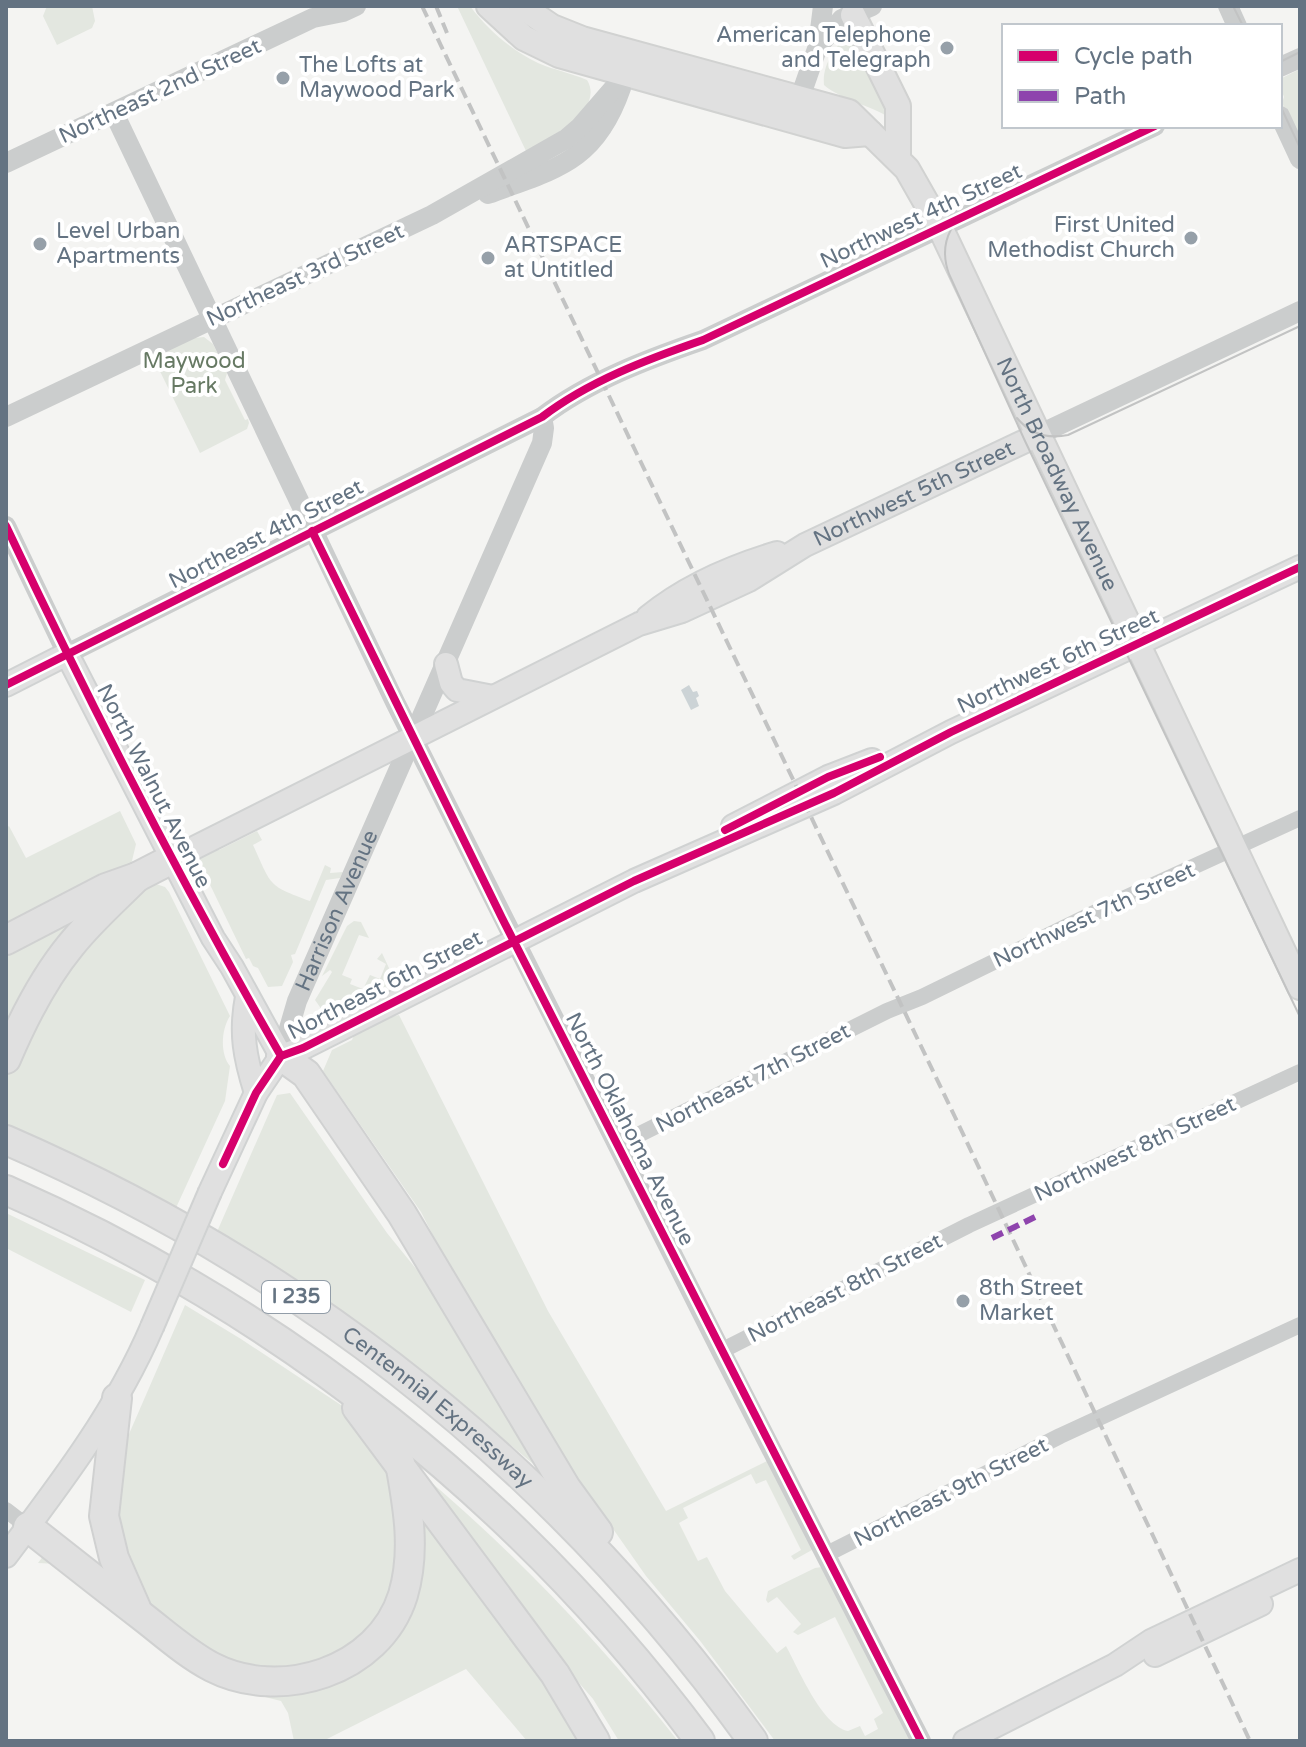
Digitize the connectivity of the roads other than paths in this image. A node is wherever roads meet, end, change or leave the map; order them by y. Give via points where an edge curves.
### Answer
1 (356, 6) edge
2 (489, 6) edge
3 (521, 6) edge
4 (823, 6) edge
5 (858, 9) edge
6 (319, 12) edge
7 (818, 46) junction
8 (629, 64) junction
9 (801, 111) junction
10 (114, 113) junction
11 (1282, 120) edge
12 (1151, 128) edge
13 (898, 157) junction
14 (1300, 159) edge
15 (6, 163) edge
16 (940, 227) junction
17 (1300, 311) edge
18 (211, 319) junction
19 (6, 417) edge
20 (542, 417) junction
21 (1038, 435) junction
22 (6, 526) edge
23 (312, 531) junction
24 (805, 545) junction
25 (1300, 567) edge
26 (639, 624) junction
27 (1137, 643) junction
28 (67, 654) junction
29 (446, 664) junction
30 (6, 685) edge
31 (493, 697) junction
32 (413, 738) junction
33 (831, 785) joint
34 (1300, 818) edge
35 (1234, 849) junction
36 (172, 859) junction
37 (137, 877) junction
38 (6, 940) edge
39 (514, 940) junction
40 (1300, 987) edge
41 (247, 997) junction
42 (887, 1011) joint
43 (7, 1056) edge
44 (281, 1056) junction
45 (1300, 1072) edge
46 (256, 1093) junction
47 (6, 1140) edge
48 (618, 1145) junction
49 (6, 1190) edge
50 (969, 1225) joint
51 (1300, 1325) edge
52 (721, 1351) junction
53 (338, 1381) junction
54 (117, 1398) junction
55 (400, 1463) junction
56 (6, 1510) edge
57 (15, 1537) edge
58 (825, 1555) junction
59 (1300, 1570) edge
60 (1300, 1585) edge
61 (138, 1613) junction
62 (671, 1633) junction
63 (1115, 1665) junction
64 (595, 1741) edge
65 (700, 1741) edge
66 (753, 1741) edge
67 (921, 1741) edge
68 (965, 1741) edge

1 - 6 street, Northeast 2nd Street
2 - 8 main road via 513,30 559,55
3 - 8 main road
4 - 7 street
5 - 7 street
5 - 9 street via 831,44
5 - 13 main road via 898,106
6 - 10 street, Northeast 2nd Street
7 - 9 street
8 - 9 main road, North Broadway Avenue
8 - 18 street, Northeast 3rd Street via 580,127 534,167
9 - 13 main road, North Broadway Avenue via 849,112
10 - 15 street, Northeast 2nd Street
10 - 18 street, North Oklahoma Avenue
11 - 14 street
12 - 16 street, Northwest 4th Street
13 - 16 main road, North Broadway Avenue
16 - 20 street, Northwest 4th Street via 703,340 649,359 562,401
16 - 21 main road, North Broadway Avenue
17 - 21 street, Northwest 5th Street
18 - 19 street, Northeast 3rd Street
18 - 23 street, North Oklahoma Avenue
20 - 23 street, Northeast 4th Street
20 - 29 street, Harrison Avenue via 542,443
21 - 24 main road, Northwest 5th Street
21 - 27 main road, North Broadway Avenue
22 - 28 street, North Walnut Avenue
23 - 28 street, Northeast 4th Street
23 - 32 street, North Oklahoma Avenue
24 - 26 main road, Northwest 5th Street via 749,580
24 - 26 main road via 741,564 675,595
25 - 27 main road, Northwest 6th Street
26 - 31 main road
27 - 33 main road, Northwest 6th Street
27 - 35 main road, North Broadway Avenue
28 - 30 main road, Northeast 4th Street
28 - 36 main road, North Walnut Avenue
29 - 31 main road via 457,690
29 - 32 street, Harrison Avenue
31 - 32 main road
32 - 36 main road
32 - 39 street, North Oklahoma Avenue
32 - 44 street, Harrison Avenue via 297,1001
33 - 39 main road, Northeast 6th Street via 764,808
34 - 35 street, Northwest 7th Street
35 - 40 main road, North Broadway Avenue
35 - 42 street, Northwest 7th Street
36 - 37 highway
36 - 41 main road, North Walnut Avenue
37 - 38 highway
37 - 43 highway via 63,955
39 - 44 main road, Northeast 6th Street
39 - 48 street, North Oklahoma Avenue
41 - 44 main road, North Walnut Avenue
41 - 46 main road via 242,1025 245,1058
42 - 48 street, Northeast 7th Street
44 - 46 main road, Harrison Avenue
44 - 62 highway via 306,1074 402,1214 566,1488
45 - 50 street, Northwest 8th Street
46 - 54 main road, Harrison Avenue, bridge
47 - 62 highway, Centennial Expressway / I 235 via 225,1251 401,1372 553,1505
48 - 52 street, North Oklahoma Avenue
49 - 53 highway, Centennial Expressway / I 235 via 186,1281
50 - 52 street, Northeast 8th Street
51 - 58 street, Northeast 9th Street
52 - 58 street, North Oklahoma Avenue
53 - 55 highway
53 - 65 highway, Centennial Expressway / I 235 via 401,1428 508,1522 625,1647
54 - 57 main road, Harrison Avenue
54 - 61 highway via 104,1516 114,1558
55 - 61 highway via 410,1547 402,1597 379,1635 349,1662 300,1680 252,1680 212,1667
55 - 64 highway via 555,1674
56 - 57 street
57 - 61 highway
58 - 67 street, North Oklahoma Avenue
59 - 63 main road via 1151,1641
60 - 63 main road via 1171,1648
62 - 66 highway, Centennial Expressway / I 235
63 - 68 main road

